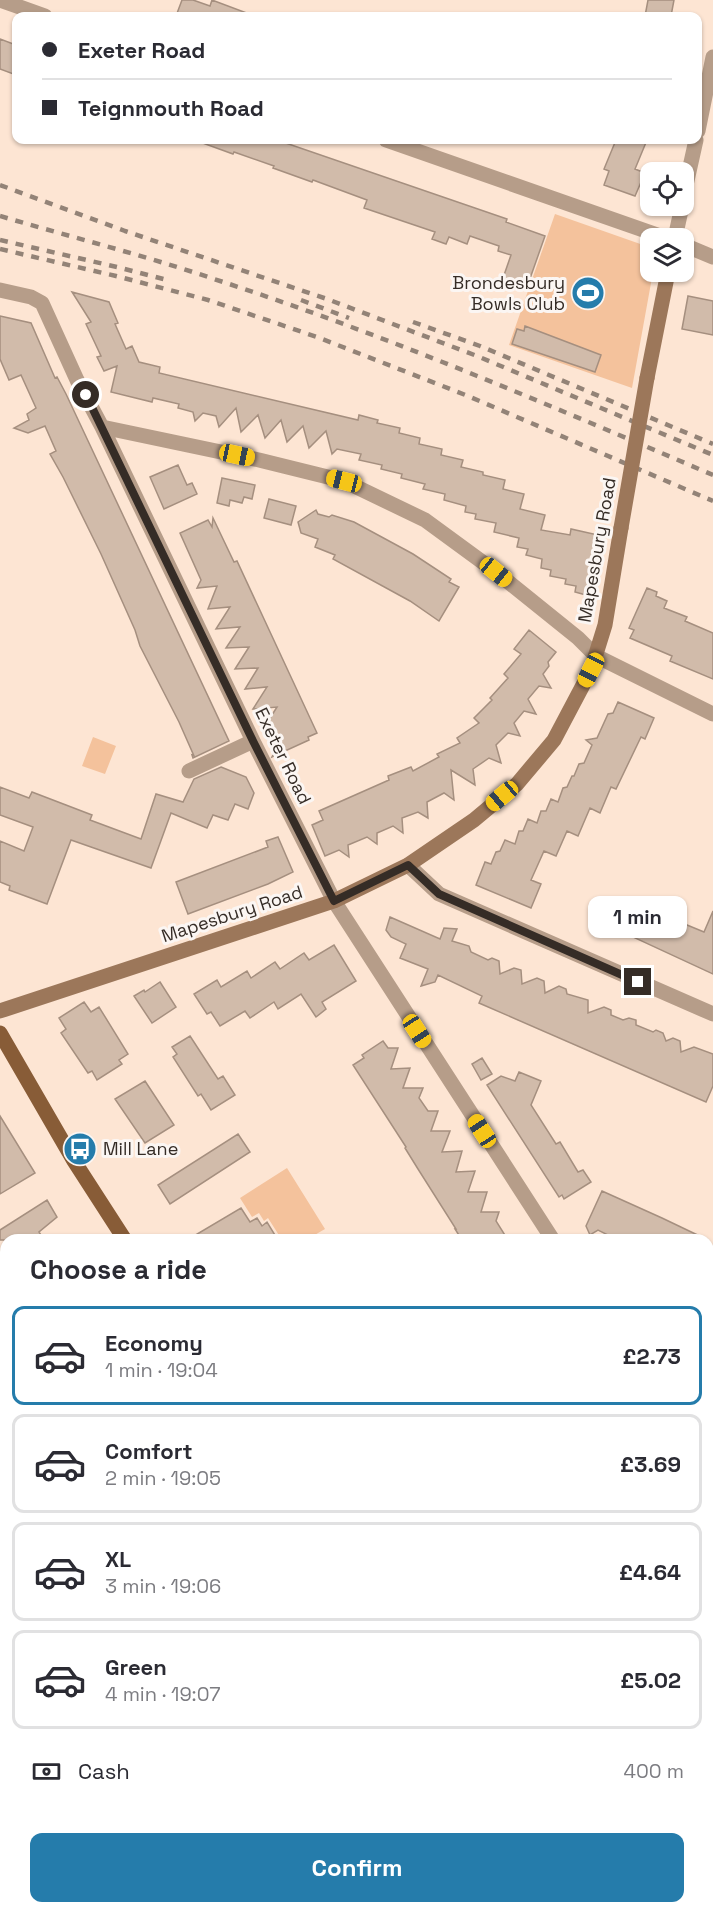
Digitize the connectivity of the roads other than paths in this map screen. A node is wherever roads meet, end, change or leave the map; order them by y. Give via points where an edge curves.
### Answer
1 (0, 0) edge
2 (34, 12) edge
3 (713, 57) edge
4 (702, 111) edge
5 (397, 144) edge
6 (695, 144) edge
7 (691, 162) edge
8 (640, 229) edge
9 (694, 249) edge
10 (713, 257) edge
11 (666, 282) edge
12 (0, 290) edge
13 (102, 427) junction
14 (596, 656) junction
15 (713, 714) edge
16 (253, 741) junction
17 (189, 771) dead end
18 (408, 865) junction
19 (334, 901) junction
20 (0, 1011) edge
21 (713, 1014) edge
22 (2, 1043) edge
23 (121, 1234) edge
24 (549, 1234) edge

1 - 2 street
3 - 4 street
5 - 8 street
6 - 7 street
9 - 10 street
11 - 14 street, Mapesbury Road, bridge
12 - 13 street, Exeter Road via 42,303
13 - 14 street via 344,481 425,520 496,572
13 - 16 street, Exeter Road
14 - 15 street
14 - 18 street, Mapesbury Road via 554,740 517,784 474,820
16 - 17 street
16 - 19 street, Exeter Road
18 - 19 street, Mapesbury Road
18 - 21 street via 439,894
19 - 20 street, Mapesbury Road
19 - 24 street, Exeter Road
22 - 23 main road

